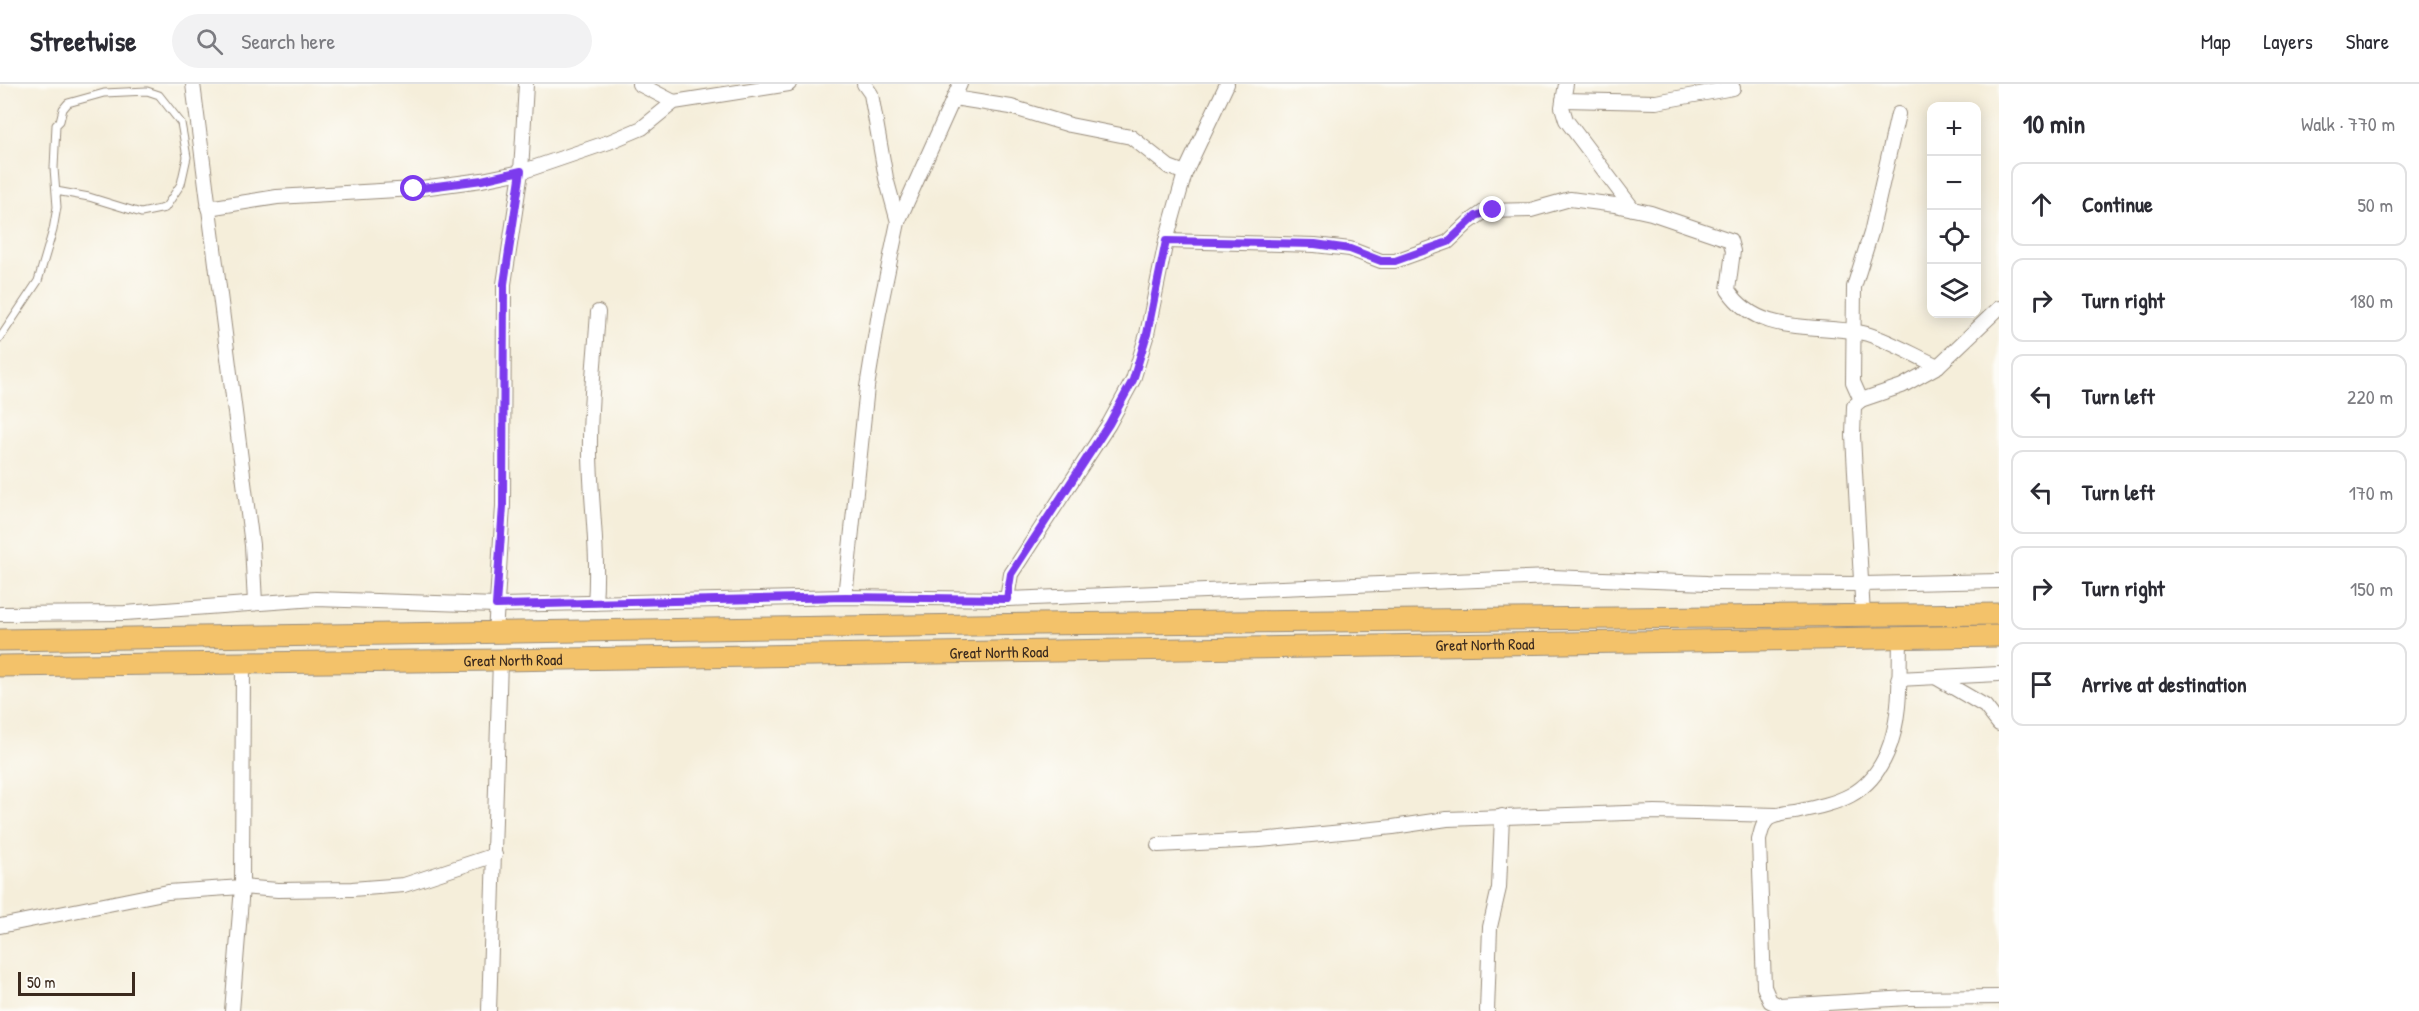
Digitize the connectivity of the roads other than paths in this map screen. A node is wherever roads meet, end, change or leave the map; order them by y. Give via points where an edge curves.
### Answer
1 (194, 84) edge
2 (526, 84) edge
3 (639, 84) edge
4 (789, 84) edge
5 (864, 84) edge
6 (960, 84) edge
7 (1227, 84) edge
8 (1566, 84) edge
9 (768, 86) edge
10 (1734, 88) dead end
11 (954, 98) junction
12 (1563, 100) junction
13 (674, 102) junction
14 (1898, 114) dead end
15 (521, 171) junction
16 (1185, 173) junction
17 (56, 191) junction
18 (208, 208) junction
19 (1634, 209) junction
20 (898, 222) junction
21 (1166, 241) junction
22 (1999, 308) edge
23 (598, 312) dead end
24 (1852, 332) junction
25 (0, 338) edge
26 (1938, 366) junction
27 (1861, 400) junction
28 (1999, 581) edge
29 (1863, 584) junction
30 (845, 597) junction
31 (1007, 599) junction
32 (255, 603) junction
33 (595, 603) junction
34 (496, 605) junction
35 (0, 610) edge
36 (1999, 614) edge
37 (1863, 616) junction
38 (495, 633) junction
39 (1999, 636) edge
40 (1900, 638) junction
41 (0, 640) edge
42 (500, 660) junction
43 (243, 662) junction
44 (0, 666) edge
45 (1999, 674) edge
46 (1937, 678) junction
47 (1898, 679) junction
48 (1999, 724) edge
49 (1778, 815) junction
50 (1502, 816) junction
51 (1158, 845) dead end
52 (495, 855) junction
53 (242, 887) junction
54 (0, 926) edge
55 (1999, 997) edge
56 (1781, 1009) edge
57 (232, 1011) edge
58 (489, 1011) edge
59 (1488, 1011) edge

1 - 18 street
2 - 15 street
3 - 13 street
4 - 9 street
5 - 20 street via 871,94
6 - 11 street
7 - 16 street
8 - 12 street
9 - 13 street
10 - 12 street via 1656,102
11 - 16 street via 1011,106 1070,125 1131,137 1169,167
11 - 20 street
12 - 19 street via 1566,120
13 - 15 street via 642,128
14 - 24 street via 1871,233 1854,287
15 - 18 street via 414,189 277,197
15 - 34 street via 504,284 503,506
16 - 21 street
17 - 17 lane via 56,125 68,104 104,93 147,91 163,98 181,123 187,157 181,184 165,208 141,213
17 - 25 lane via 53,230 38,281
18 - 32 street via 252,544
19 - 21 street via 1570,200 1531,210 1485,211 1448,242 1388,261 1350,249 1315,244
19 - 24 street via 1730,240 1733,251 1728,290 1750,313 1778,324
20 - 30 street via 867,387
21 - 31 street via 1133,380 1109,424 1011,574
22 - 26 street
23 - 33 street via 590,408
24 - 26 street via 1874,337
24 - 27 street via 1853,382
26 - 27 street via 1902,386
27 - 29 street via 1854,406 1853,436
28 - 29 street
29 - 31 street via 1551,577
29 - 37 street
30 - 31 street
30 - 33 street
32 - 34 street via 316,599
32 - 35 street via 125,613
33 - 34 street
34 - 38 street
36 - 37 main road, Great North Road
37 - 38 main road, Great North Road
38 - 41 main road, Great North Road
39 - 40 main road, Great North Road
40 - 42 main road, Great North Road
40 - 47 street
42 - 43 main road, Great North Road
42 - 52 street
43 - 44 main road, Great North Road
43 - 53 street
45 - 46 street
46 - 47 street
46 - 48 street via 1985,706
47 - 49 street via 1896,726 1887,754 1873,777 1855,795 1833,804
49 - 50 street via 1655,812
49 - 56 street via 1768,819 1759,840 1764,987 1770,1001
50 - 51 street via 1260,840
50 - 59 street via 1499,888 1490,927
52 - 53 street via 404,885 278,890
52 - 58 street
53 - 54 street via 168,892
53 - 57 street
55 - 56 street via 1908,998

